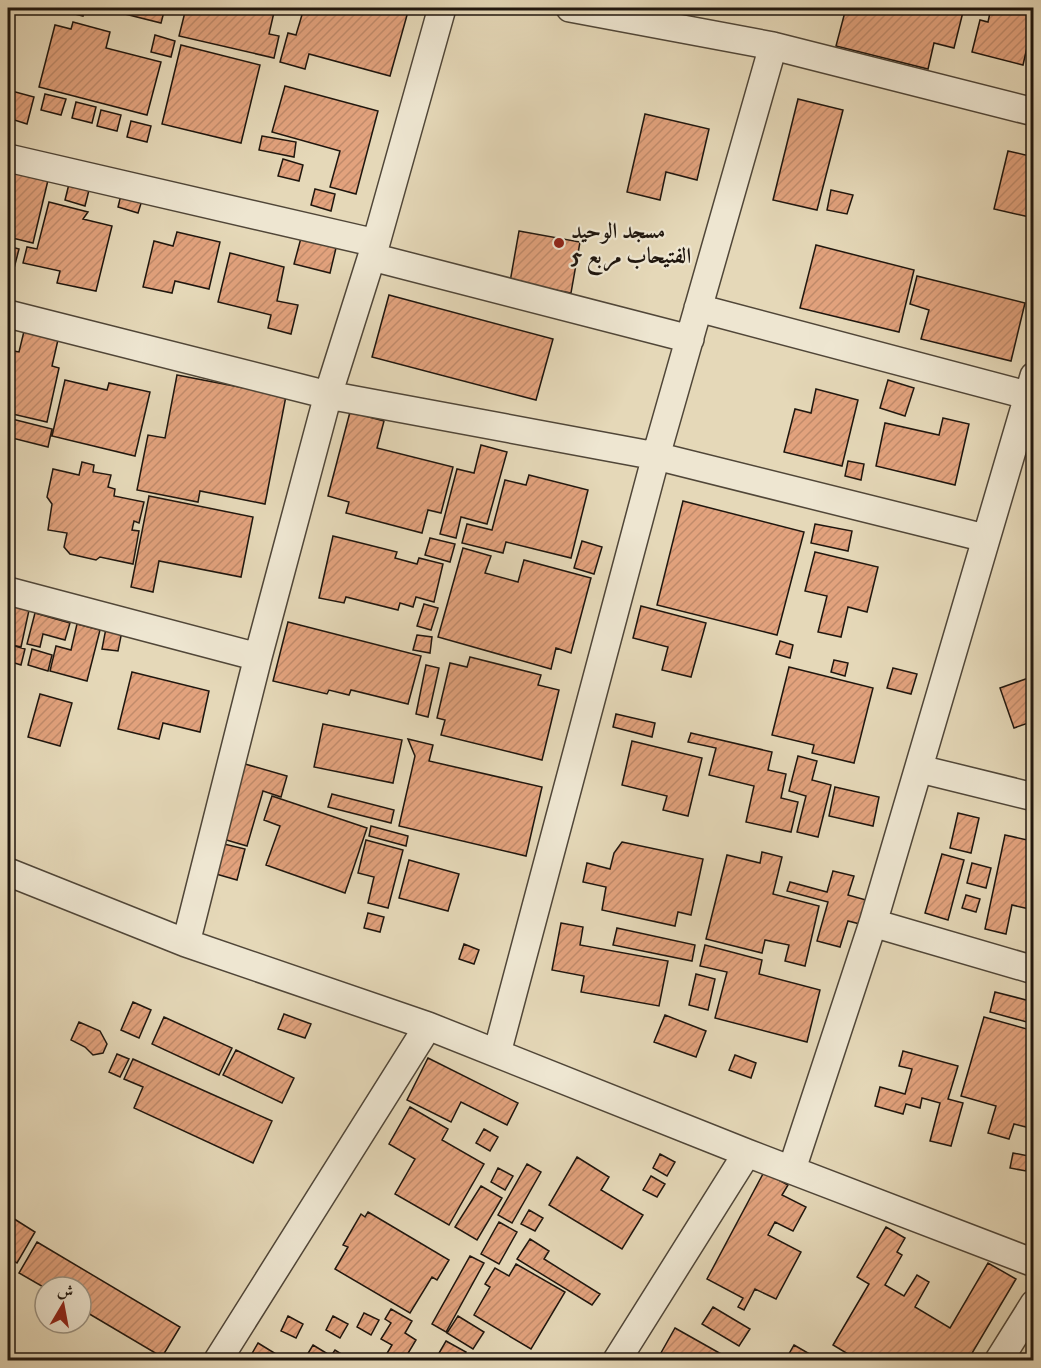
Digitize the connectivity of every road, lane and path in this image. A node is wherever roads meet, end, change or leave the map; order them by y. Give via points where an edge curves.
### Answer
1 (442, 8) edge
2 (570, 8) edge
3 (773, 46) junction
4 (1034, 112) edge
5 (8, 158) edge
6 (374, 250) junction
7 (698, 308) junction
8 (8, 314) edge
9 (690, 339) junction
10 (1032, 389) edge
11 (328, 394) junction
12 (656, 456) junction
13 (985, 538) junction
14 (8, 591) edge
15 (258, 657) junction
16 (920, 769) junction
17 (1034, 797) edge
18 (8, 872) edge
19 (873, 923) junction
20 (186, 944) junction
21 (1034, 969) edge
22 (428, 1026) junction
23 (497, 1053) junction
24 (747, 1153) junction
25 (792, 1169) junction
26 (1034, 1263) edge
27 (1034, 1304) edge
28 (218, 1360) edge
29 (617, 1360) edge
30 (999, 1360) edge

1 - 6 street
2 - 3 street
3 - 4 street
3 - 7 street
5 - 6 street
6 - 9 street
6 - 11 street
7 - 9 street
7 - 10 street
8 - 11 street
9 - 12 street
10 - 13 street
11 - 12 street
11 - 15 street
12 - 13 street
12 - 23 street
13 - 16 street
14 - 15 street
15 - 20 street
16 - 17 street
16 - 19 street
18 - 20 street
19 - 21 street
19 - 25 street
20 - 22 street
22 - 23 street
22 - 28 street
23 - 24 street
24 - 25 street
24 - 29 street
25 - 26 street
27 - 30 street

